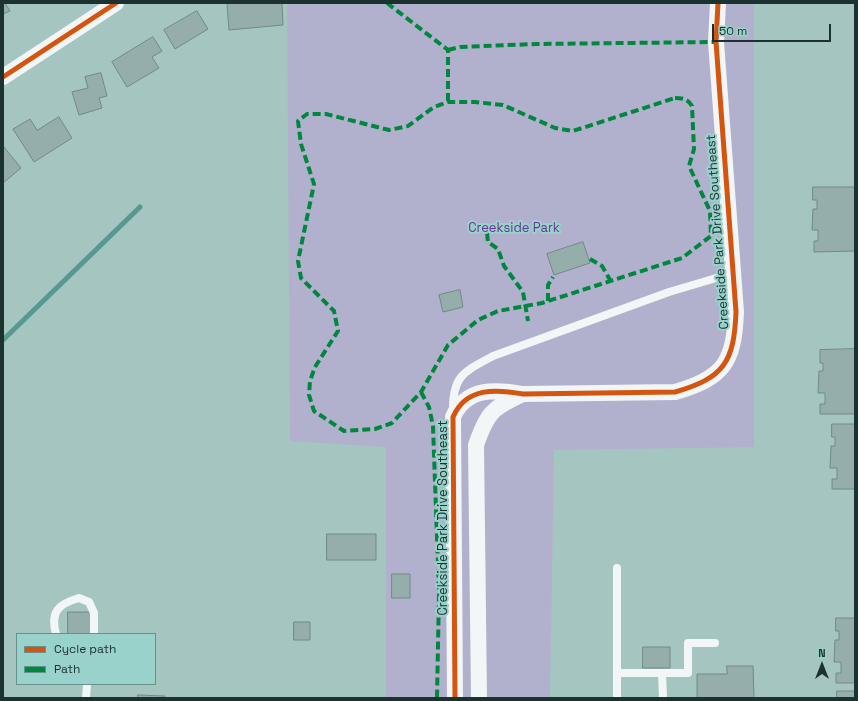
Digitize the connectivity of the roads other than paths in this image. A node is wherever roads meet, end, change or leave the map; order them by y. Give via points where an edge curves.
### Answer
1 (116, 3) edge
2 (718, 3) edge
3 (3, 77) edge
4 (733, 273) junction
5 (523, 394) junction
6 (453, 417) junction
7 (617, 568) dead end
8 (56, 633) edge
9 (94, 633) edge
10 (715, 643) dead end
11 (617, 673) junction
12 (662, 673) junction
13 (87, 685) edge
14 (86, 698) edge
15 (455, 698) edge
16 (479, 698) edge
17 (617, 698) edge
18 (662, 698) edge

1 - 3 street
2 - 4 street, Creekside Park Drive Southeast via 716,48
4 - 5 street, Creekside Park Drive Southeast via 736,332 729,357 717,372 696,386 675,392
4 - 6 lane via 669,292 493,356 466,370 454,388
5 - 6 street, Creekside Park Drive Southeast via 501,390 484,391 457,407
5 - 16 street, Creekside Park Drive Southeast via 499,405 484,422 476,445
6 - 15 street, Creekside Park Drive Southeast
7 - 11 lane
8 - 9 lane via 56,611 64,602 79,598 89,602 94,613
10 - 12 lane via 688,643 688,673
11 - 12 lane
11 - 17 lane
12 - 18 lane
13 - 14 lane

